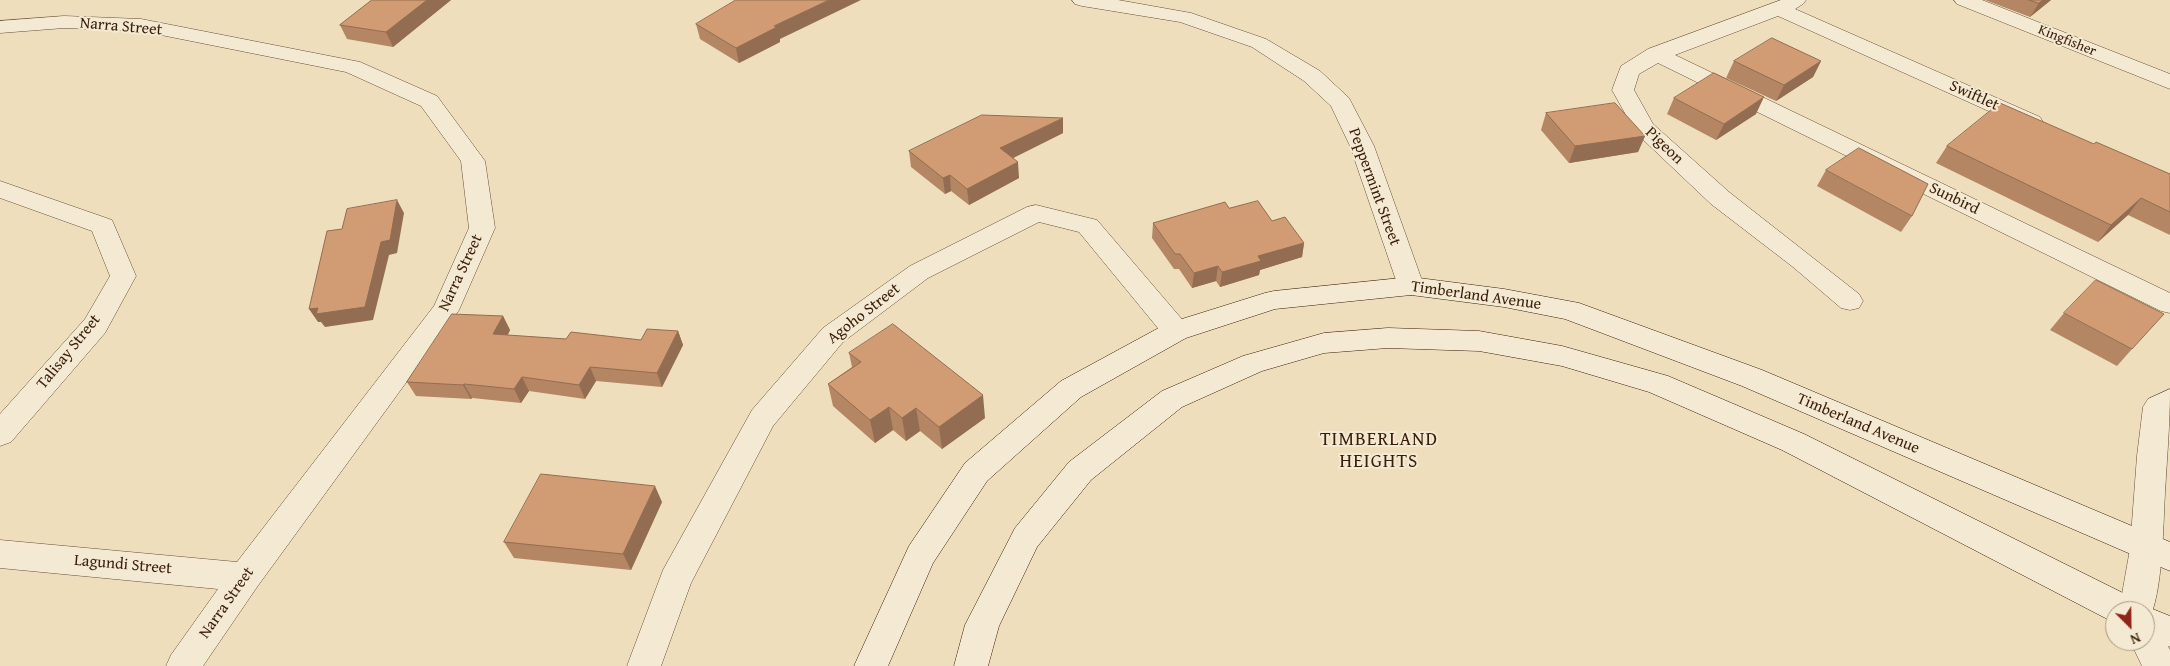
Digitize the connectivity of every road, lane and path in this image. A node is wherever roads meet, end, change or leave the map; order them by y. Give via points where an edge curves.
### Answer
1 (1082, 0) edge
2 (1204, 0) edge
3 (1964, 0) edge
4 (1788, 5) edge
5 (1184, 18) junction
6 (0, 27) edge
7 (1656, 54) junction
8 (2170, 82) edge
9 (2052, 131) edge
10 (0, 189) edge
11 (1411, 286) junction
12 (1850, 302) dead end
13 (2170, 304) edge
14 (1176, 332) junction
15 (2170, 400) edge
16 (0, 434) edge
17 (2158, 553) edge
18 (0, 554) edge
19 (245, 577) junction
20 (2105, 601) edge
21 (2140, 601) edge
22 (2155, 625) edge
23 (2170, 632) edge
24 (2152, 651) edge
25 (183, 666) edge
26 (644, 666) edge
27 (871, 666) edge
28 (971, 666) edge
29 (2160, 666) edge

1 - 5 street, Peppermint Street
2 - 5 street
3 - 8 street, Kingfisher
4 - 7 street, Pigeon
4 - 9 street, Swiftlet
5 - 11 street, Peppermint Street via 1258,43 1312,76 1340,103 1362,146
6 - 19 street, Narra Street via 64,22 140,25 352,67 428,101 473,162 482,228 446,310
7 - 12 street, Pigeon via 1629,71 1622,90 1644,128 1720,198
7 - 13 street, Sunbird
10 - 16 street, Talisay Street via 103,226 123,276 95,326
11 - 14 street, Timberland Avenue via 1274,300
11 - 17 street, Timberland Avenue via 1569,310 1752,378
14 - 26 street, Agoho Street via 1088,226 1036,213 919,272 833,335 762,418 675,580
14 - 27 street, Timberland Avenue via 1071,388 976,472 920,556
15 - 17 street via 2158,407 2152,456
17 - 21 street
18 - 19 street, Lagundi Street
19 - 25 street, Narra Street
20 - 28 street via 1793,442 1658,384 1562,356 1479,340 1388,338 1324,343 1253,363 1172,399 1080,471 1026,538 982,625
22 - 23 street
24 - 29 street

